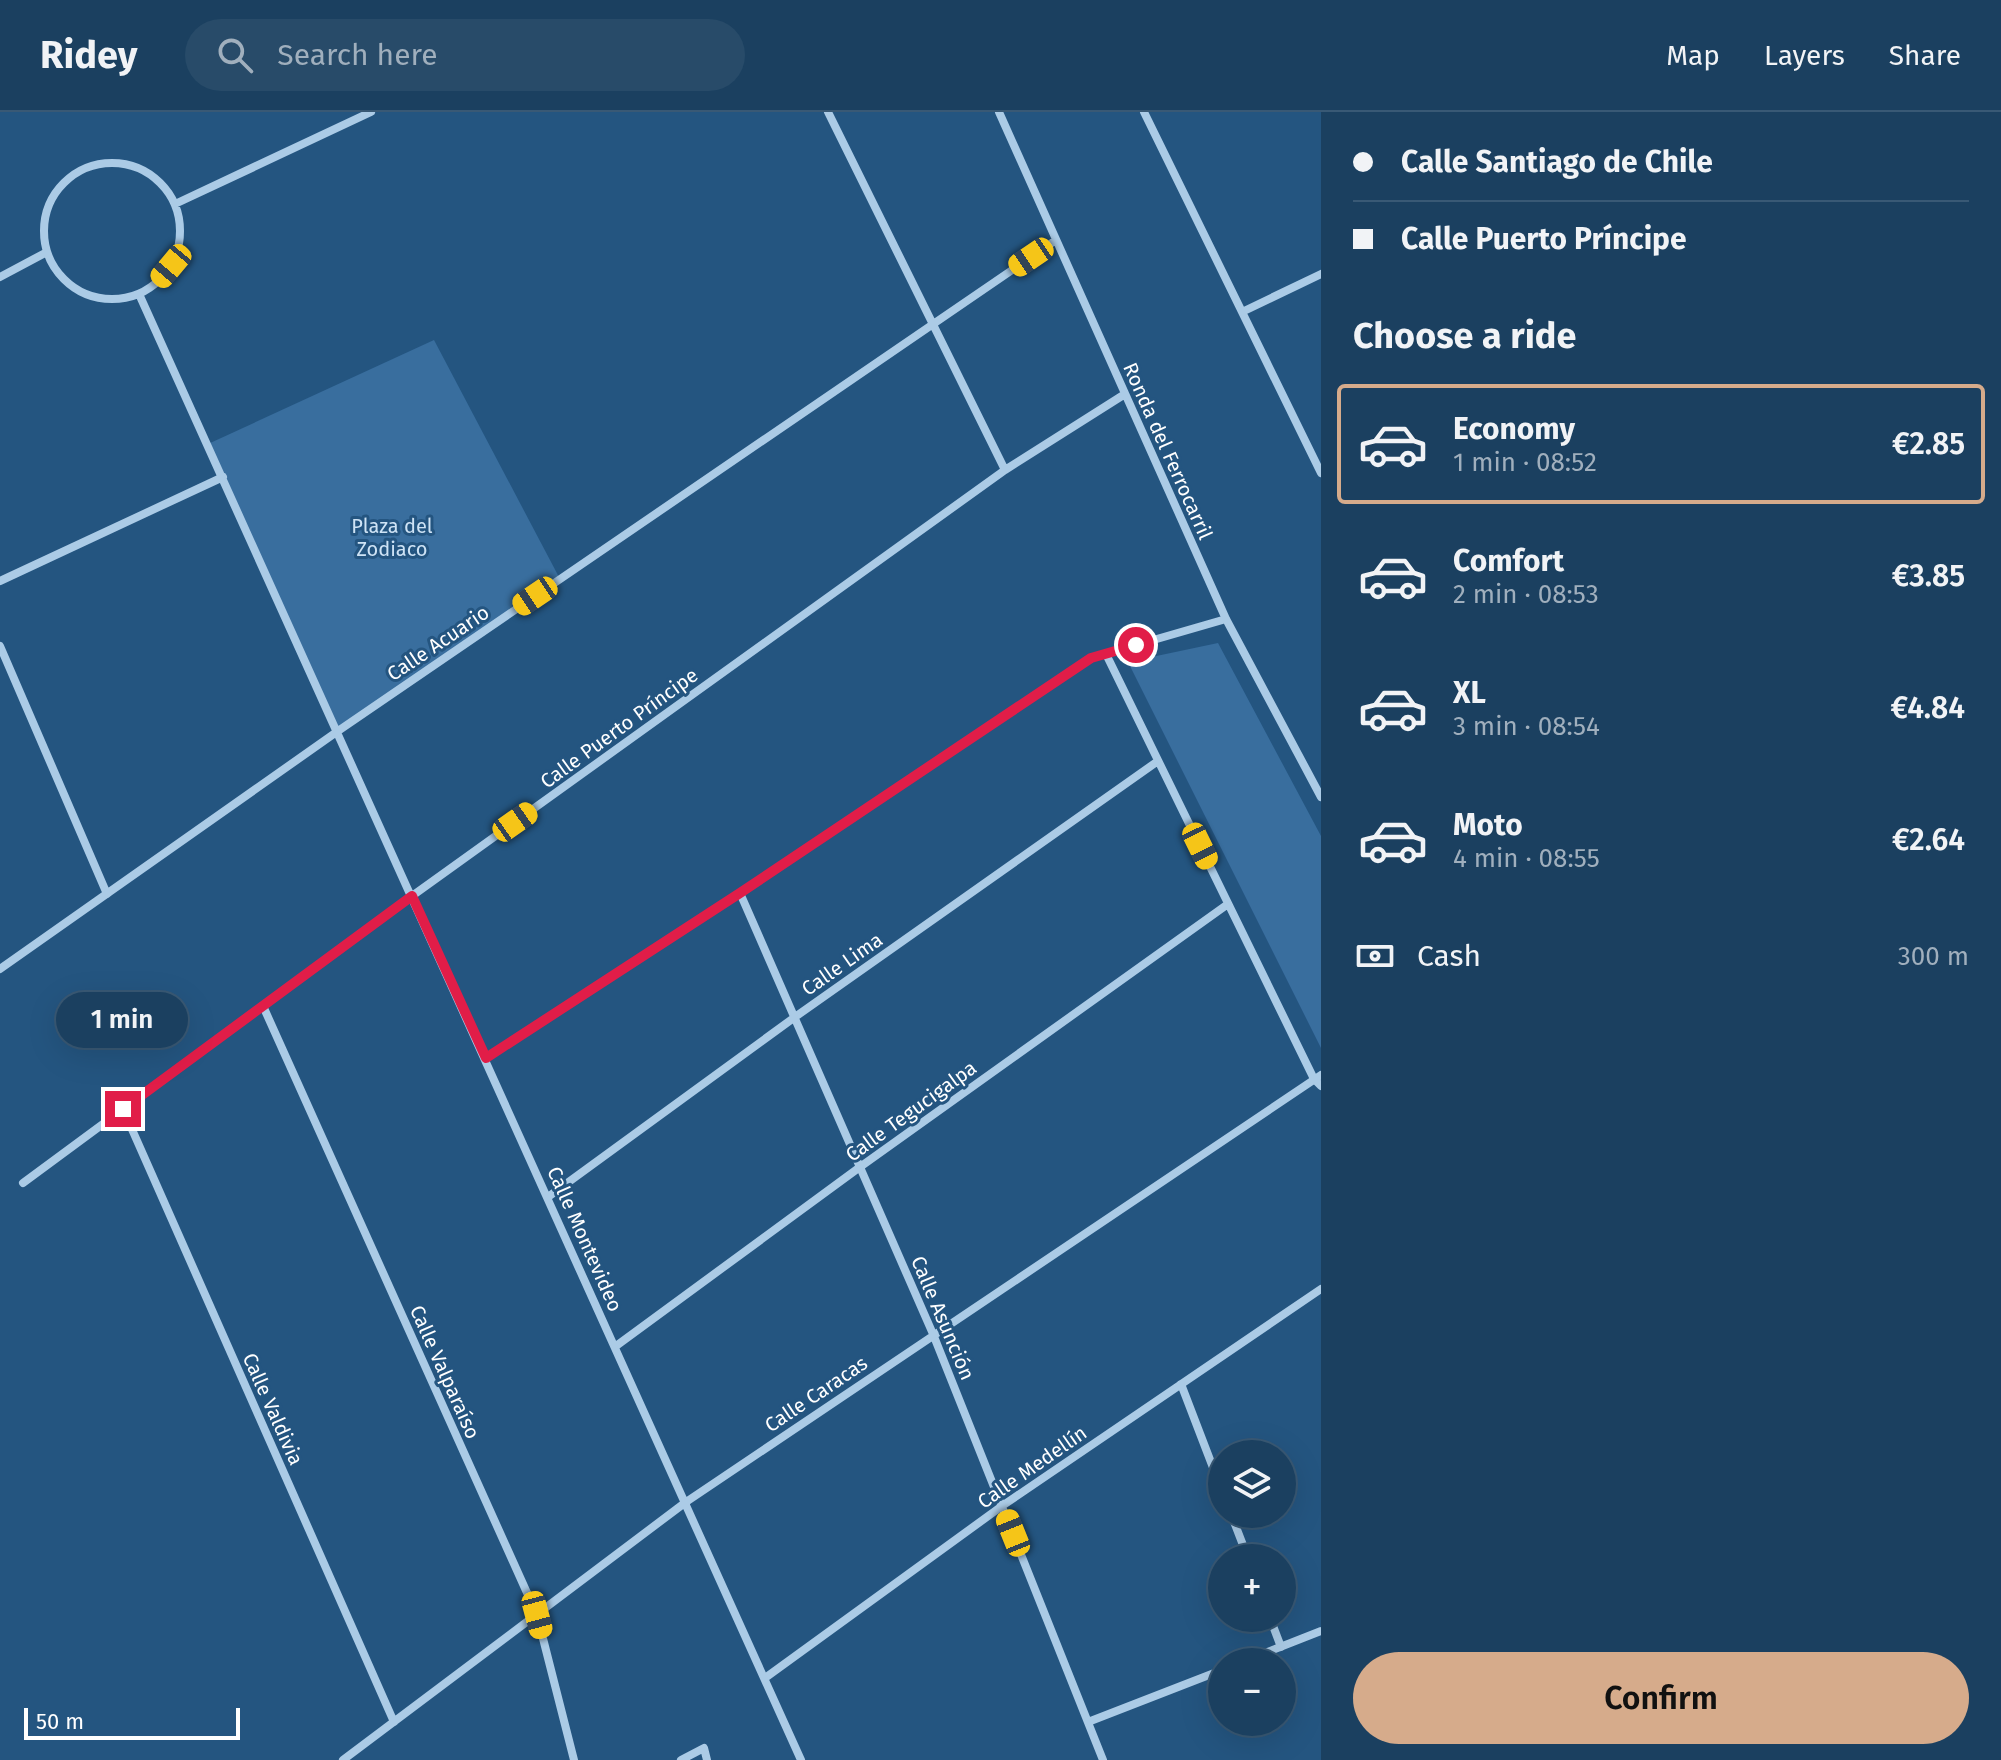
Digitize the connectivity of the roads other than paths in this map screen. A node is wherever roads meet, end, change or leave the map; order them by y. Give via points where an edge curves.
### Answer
1 (371, 112) edge
2 (828, 112) edge
3 (999, 112) edge
4 (1144, 112) edge
5 (175, 204) junction
6 (1056, 240) junction
7 (47, 252) junction
8 (1321, 274) edge
9 (0, 277) edge
10 (139, 294) junction
11 (1242, 312) junction
12 (932, 325) junction
13 (1125, 394) junction
14 (1005, 470) junction
15 (1321, 473) edge
16 (223, 477) junction
17 (0, 581) edge
18 (1226, 619) junction
19 (0, 646) edge
20 (1106, 654) junction
21 (338, 731) junction
22 (1158, 761) junction
23 (1321, 797) edge
24 (740, 893) junction
25 (107, 894) junction
26 (412, 896) junction
27 (1228, 904) junction
28 (0, 969) edge
29 (263, 1006) junction
30 (795, 1017) junction
31 (486, 1058) junction
32 (1319, 1080) edge
33 (123, 1109) junction
34 (860, 1167) junction
35 (23, 1183) dead end
36 (548, 1197) junction
37 (1321, 1289) edge
38 (933, 1334) junction
39 (616, 1346) junction
40 (1181, 1384) junction
41 (1208, 1454) edge
42 (686, 1502) junction
43 (1002, 1506) junction
44 (537, 1615) junction
45 (1321, 1631) edge
46 (1275, 1632) edge
47 (1281, 1647) joint
48 (1208, 1675) edge
49 (765, 1678) junction
50 (394, 1722) junction
51 (1088, 1722) junction
52 (343, 1760) edge
53 (574, 1760) edge
54 (681, 1760) edge
55 (707, 1760) edge
56 (801, 1760) edge
57 (1103, 1760) edge

1 - 5 street
2 - 12 street
3 - 6 street, Ronda del Ferrocarril
4 - 11 street
5 - 7 street via 144,171 99,164 78,172 54,197 44,229
5 - 10 street via 180,225 171,266
6 - 12 street, Calle Acuario
6 - 13 street, Ronda del Ferrocarril
7 - 9 street
7 - 10 street via 55,269 84,294 102,299
8 - 11 street
10 - 16 street, Calle Montevideo
11 - 15 street
12 - 14 street
12 - 21 street, Calle Acuario
13 - 14 street, Calle Puerto Príncipe
13 - 18 street, Ronda del Ferrocarril
14 - 26 street, Calle Puerto Príncipe
16 - 17 street
16 - 21 street, Calle Montevideo
18 - 20 street
18 - 23 street, Ronda del Ferrocarril
19 - 25 street
20 - 22 street
20 - 24 street via 1091,658
21 - 25 street, Calle Acuario
21 - 26 street, Calle Montevideo
22 - 27 street
22 - 30 street, Calle Lima
24 - 30 street, Calle Asunción
24 - 31 street
25 - 28 street, Calle Acuario
26 - 29 street, Calle Puerto Príncipe
26 - 31 street, Calle Montevideo
27 - 32 street
27 - 34 street, Calle Tegucigalpa
29 - 33 street, Calle Puerto Príncipe
29 - 44 street, Calle Valparaíso
30 - 34 street, Calle Asunción
30 - 36 street, Calle Lima
31 - 36 street, Calle Montevideo
32 - 38 street, Calle Caracas
33 - 35 street, Calle Puerto Príncipe
33 - 50 street, Calle Valdivia
34 - 38 street, Calle Asunción
34 - 39 street, Calle Tegucigalpa
36 - 39 street, Calle Montevideo
37 - 40 street, Calle Medellín
38 - 42 street, Calle Caracas
38 - 43 street, Calle Asunción
39 - 42 street, Calle Montevideo
40 - 41 street
40 - 43 street, Calle Medellín
42 - 44 street, Calle Caracas
42 - 49 street, Calle Montevideo
43 - 49 street, Calle Medellín
43 - 51 street, Calle Asunción
44 - 50 street, Calle Caracas
44 - 53 street, Calle Valparaíso
45 - 47 street
46 - 47 street
48 - 51 street
49 - 56 street, Calle Montevideo
50 - 52 street, Calle Caracas
51 - 57 street, Calle Asunción
54 - 55 street via 704,1748

